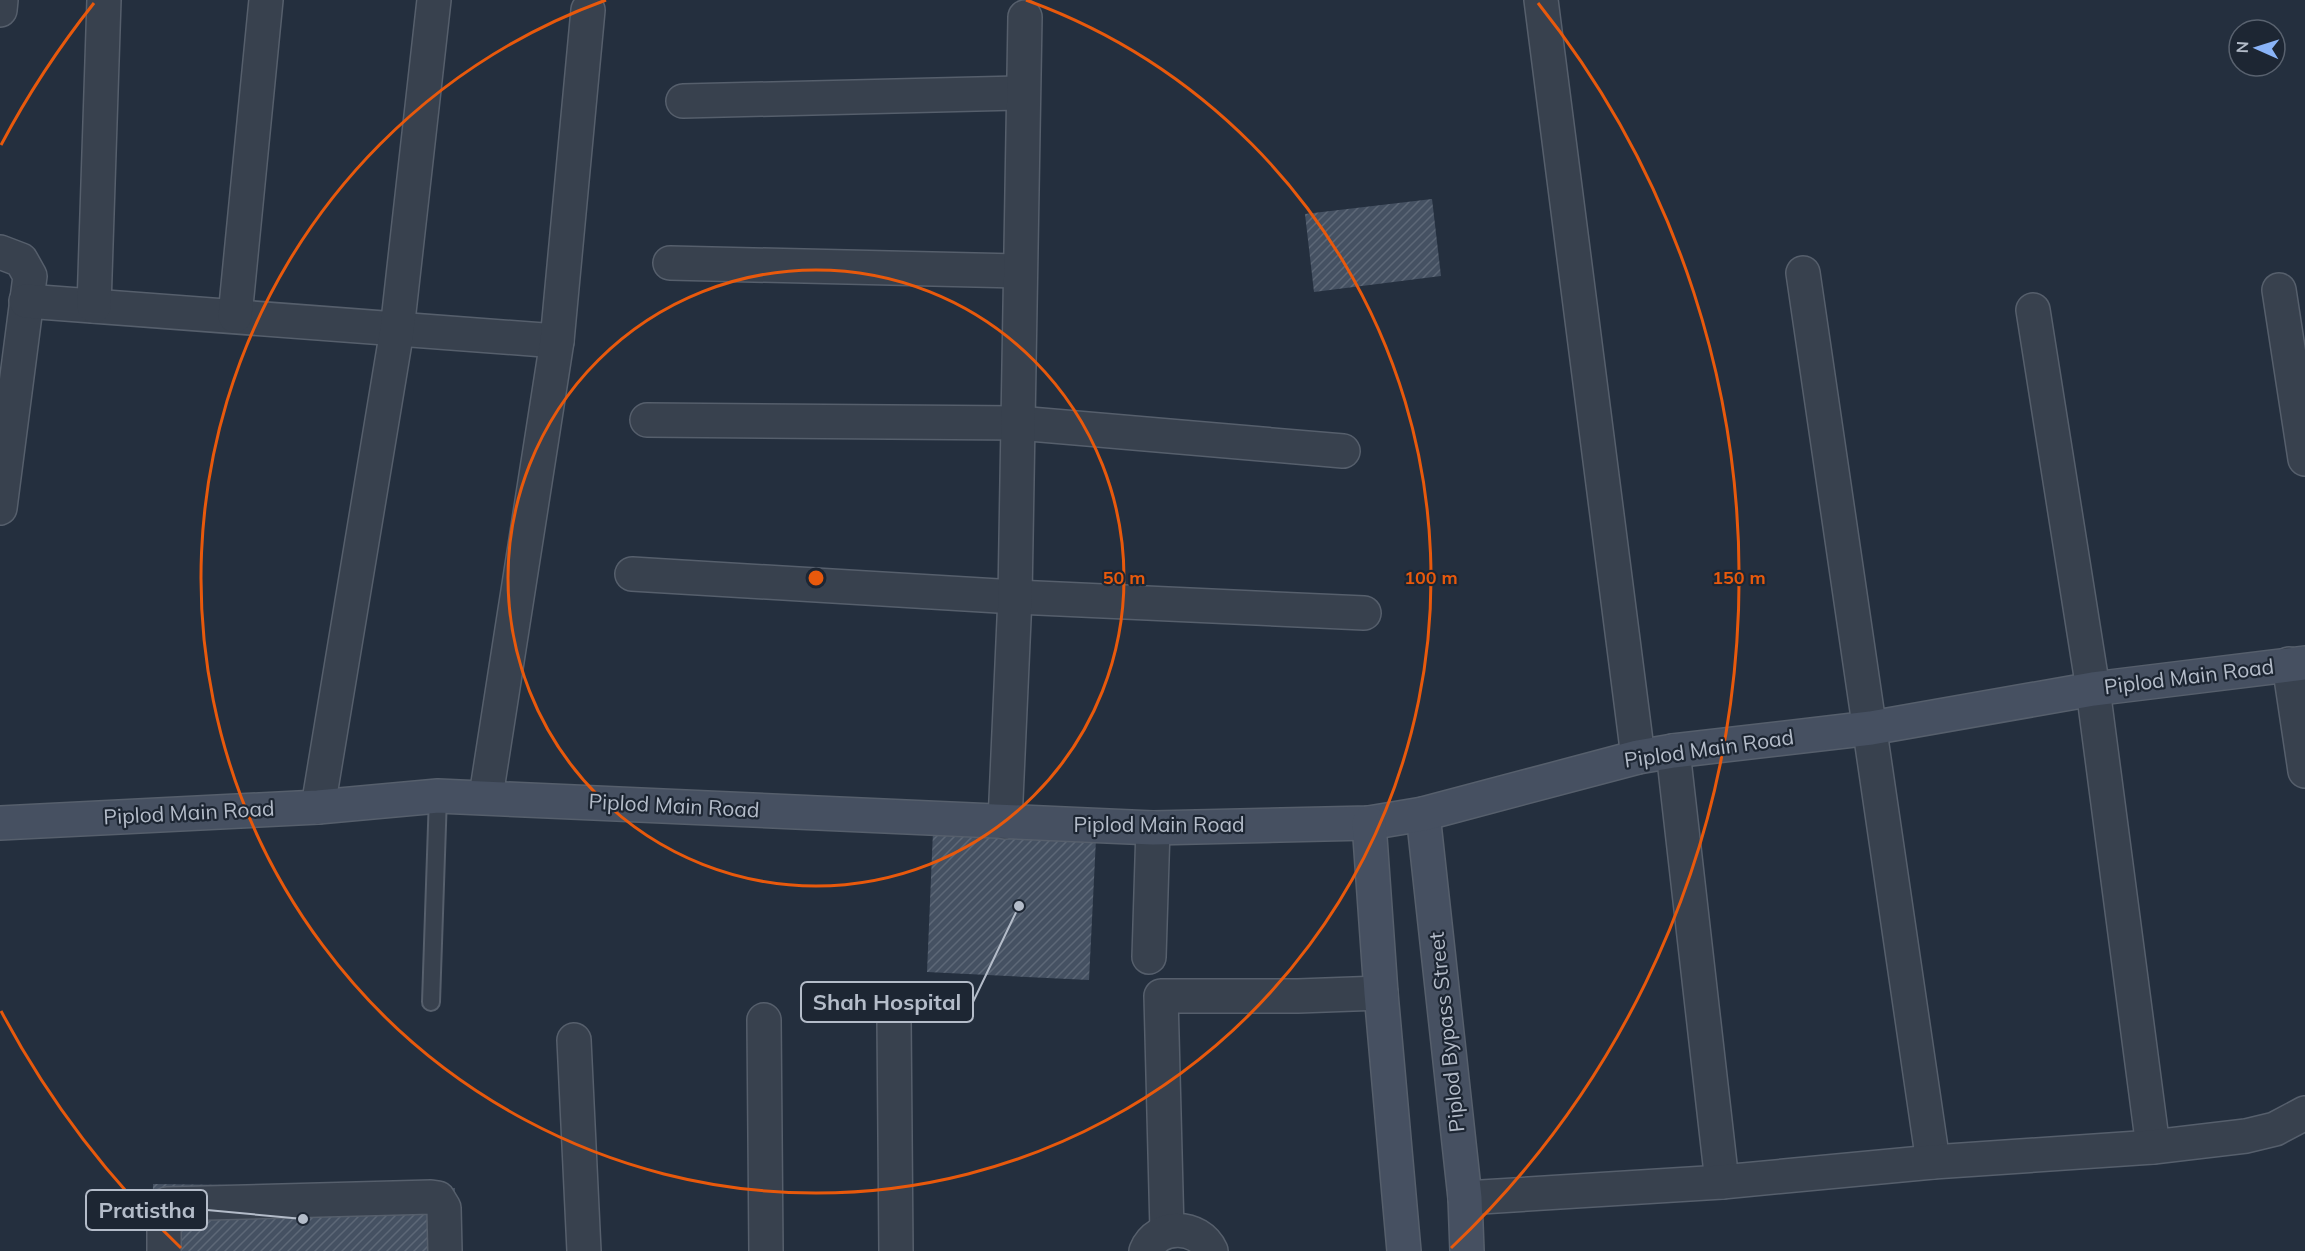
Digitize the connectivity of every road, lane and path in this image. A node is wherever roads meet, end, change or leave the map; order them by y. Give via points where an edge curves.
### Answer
1 (1, 0) edge
2 (104, 0) edge
3 (266, 0) edge
4 (434, 0) edge
5 (1541, 0) edge
6 (0, 10) edge
7 (588, 10) dead end
8 (1025, 17) dead end
9 (1023, 93) junction
10 (682, 101) dead end
11 (0, 252) edge
12 (670, 263) dead end
13 (1020, 271) junction
14 (1803, 273) dead end
15 (2279, 290) dead end
16 (26, 301) junction
17 (94, 306) junction
18 (2033, 310) dead end
19 (235, 316) junction
20 (397, 330) junction
21 (557, 341) junction
22 (647, 420) dead end
23 (1018, 423) junction
24 (1343, 450) dead end
25 (2305, 459) edge
26 (0, 508) edge
27 (632, 574) dead end
28 (1014, 597) junction
29 (1364, 613) dead end
30 (2297, 664) edge
31 (2093, 689) junction
32 (1871, 728) junction
33 (1673, 751) junction
34 (1638, 757) junction
35 (2305, 771) edge
36 (438, 796) junction
37 (486, 796) junction
38 (318, 807) junction
39 (1423, 814) junction
40 (1005, 822) junction
41 (0, 823) edge
42 (1369, 823) junction
43 (1153, 828) junction
44 (1149, 957) dead end
45 (1381, 993) junction
46 (431, 1002) dead end
47 (894, 1019) dead end
48 (764, 1020) dead end
49 (574, 1040) dead end
50 (2305, 1113) edge
51 (2153, 1147) junction
52 (1934, 1162) junction
53 (1722, 1182) junction
54 (1465, 1198) junction
55 (1157, 1241) edge
56 (164, 1251) edge
57 (445, 1251) edge
58 (584, 1251) edge
59 (766, 1251) edge
60 (897, 1251) edge
61 (1211, 1251) edge
62 (1404, 1251) edge
63 (1467, 1251) edge

1 - 6 street
2 - 17 street
3 - 19 street
4 - 20 street
5 - 34 street
7 - 21 street
8 - 9 street
9 - 10 street
9 - 13 street
11 - 16 street via 21,260 30,276
12 - 13 street
13 - 23 street
14 - 32 street
15 - 25 street
16 - 17 street
16 - 26 street
17 - 19 street
18 - 31 street
19 - 20 street
20 - 21 street
20 - 38 street
21 - 37 street
22 - 23 street
23 - 24 street
23 - 28 street
27 - 28 street
28 - 29 street
28 - 40 street
30 - 31 street, Piplod Main Road
30 - 35 street
31 - 32 street, Piplod Main Road
31 - 51 street
32 - 33 street, Piplod Main Road
32 - 52 street
33 - 34 street, Piplod Main Road
33 - 53 street
34 - 39 street, Piplod Main Road
36 - 37 street, Piplod Main Road
36 - 38 street, Piplod Main Road
36 - 46 lane
37 - 40 street, Piplod Main Road
38 - 41 street, Piplod Main Road
39 - 42 street, Piplod Main Road
39 - 54 street, Piplod Bypass Street
40 - 43 street, Piplod Main Road
42 - 43 street, Piplod Main Road
42 - 45 street
43 - 44 street
45 - 55 street via 1161,996
45 - 62 street
47 - 60 street
48 - 59 street
49 - 58 street
50 - 51 street via 2276,1130
51 - 52 street
52 - 53 street
53 - 54 street
54 - 63 street, Piplod Bypass Street
55 - 61 street via 1180,1229 1191,1231
56 - 57 street via 167,1204 431,1197 438,1198 444,1208

